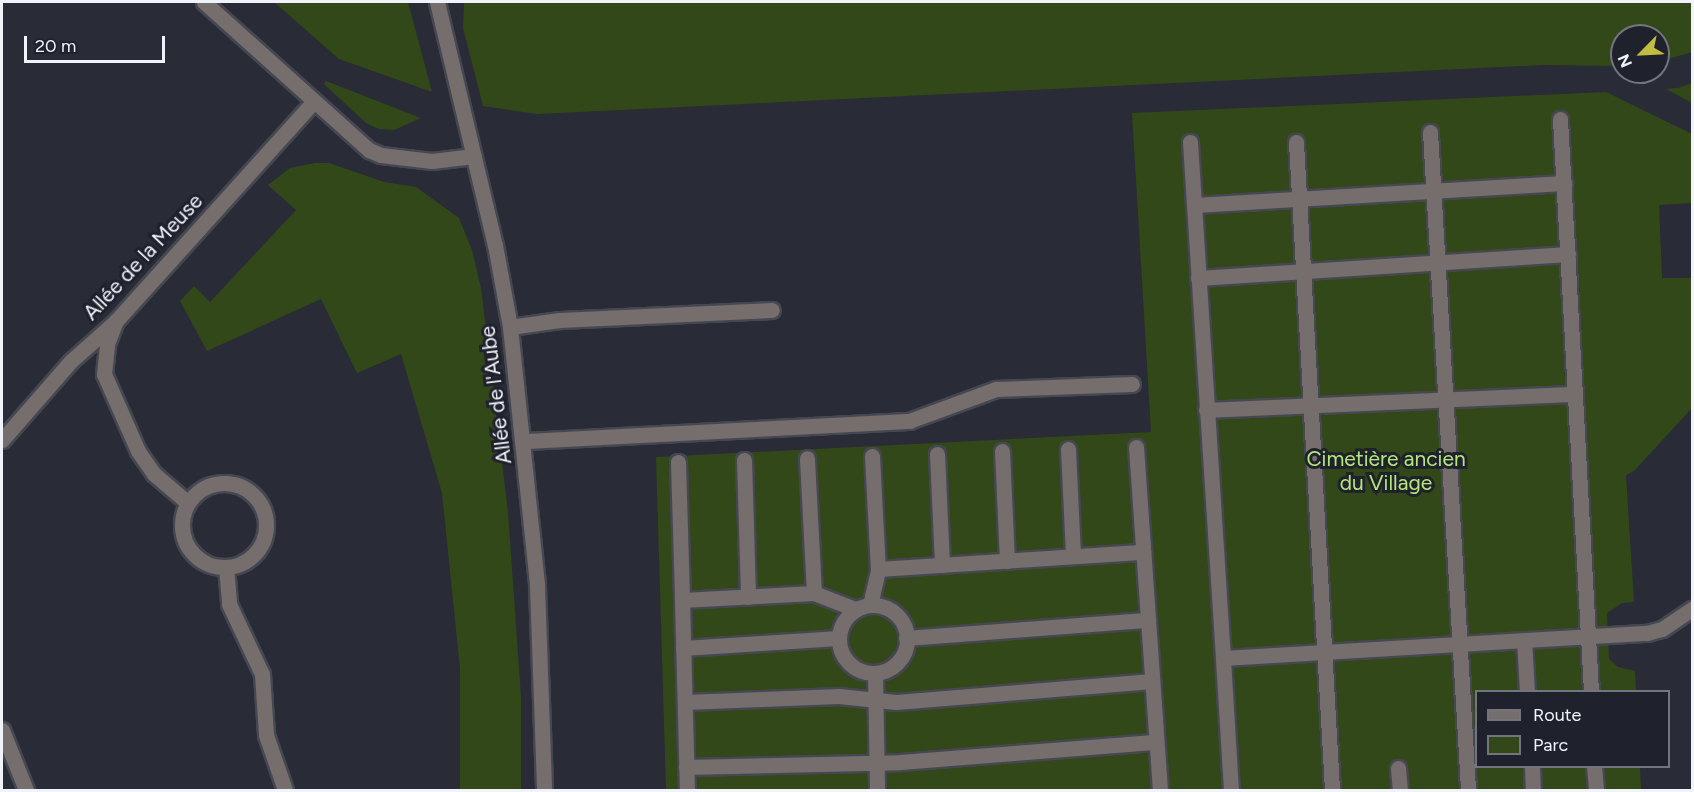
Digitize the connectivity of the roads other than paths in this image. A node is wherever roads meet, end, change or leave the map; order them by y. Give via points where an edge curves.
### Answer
1 (204, 2) edge
2 (437, 2) edge
3 (313, 102) junction
4 (1560, 119) dead end
5 (1430, 132) dead end
6 (1190, 142) dead end
7 (1296, 142) dead end
8 (474, 156) junction
9 (1564, 183) junction
10 (1434, 190) junction
11 (1299, 198) junction
12 (1194, 205) junction
13 (1568, 254) junction
14 (1439, 263) junction
15 (1304, 272) junction
16 (1198, 278) junction
17 (772, 310) dead end
18 (116, 321) junction
19 (510, 327) junction
20 (1132, 384) dead end
21 (1575, 393) junction
22 (1448, 399) junction
23 (1311, 406) junction
24 (1206, 410) junction
25 (2, 440) edge
26 (524, 441) junction
27 (1136, 447) dead end
28 (1068, 449) dead end
29 (1002, 451) dead end
30 (937, 454) dead end
31 (872, 456) dead end
32 (807, 458) dead end
33 (744, 460) dead end
34 (678, 462) dead end
35 (188, 503) junction
36 (1143, 552) junction
37 (1073, 556) junction
38 (1007, 561) junction
39 (942, 565) junction
40 (226, 567) junction
41 (878, 569) junction
42 (814, 593) junction
43 (748, 597) junction
44 (682, 600) junction
45 (862, 607) junction
46 (1692, 609) edge
47 (1148, 620) junction
48 (1588, 636) junction
49 (838, 638) junction
50 (906, 638) junction
51 (1524, 640) junction
52 (1460, 644) junction
53 (683, 648) junction
54 (1325, 652) junction
55 (1222, 658) junction
56 (875, 674) junction
57 (1152, 681) junction
58 (1527, 690) edge
59 (1591, 690) edge
60 (876, 699) junction
61 (685, 702) junction
62 (2, 730) edge
63 (1156, 742) junction
64 (877, 762) junction
65 (686, 767) junction
66 (1398, 768) dead end
67 (1532, 768) edge
68 (1594, 768) edge
69 (26, 790) edge
70 (285, 790) edge
71 (544, 790) edge
72 (687, 790) edge
73 (877, 790) edge
74 (1160, 790) edge
75 (1231, 790) edge
76 (1332, 790) edge
77 (1400, 790) edge
78 (1468, 790) edge
79 (1533, 790) edge
80 (1596, 790) edge

1 - 3 street
2 - 8 street, Allée de l'Aube
3 - 8 street via 353,138 381,155 432,161
3 - 18 street, Allée de la Meuse
4 - 9 street
5 - 10 street
6 - 12 street
7 - 11 street
8 - 19 street, Allée de l'Aube
9 - 10 street
9 - 13 street
10 - 11 street
10 - 14 street
11 - 12 street
11 - 15 street
12 - 16 street
13 - 14 street
13 - 21 street
14 - 15 street
14 - 22 street
15 - 16 street
15 - 23 street
16 - 24 street
17 - 19 street
18 - 25 street, Allée de la Meuse via 71,361
18 - 35 street via 104,359 109,387 146,464
19 - 26 street, Allée de l'Aube
20 - 26 street via 996,389 909,421
21 - 22 street
21 - 48 street
22 - 23 street
22 - 52 street
23 - 24 street
23 - 54 street
24 - 55 street
26 - 71 street, Allée de l'Aube via 542,656
27 - 36 street
28 - 37 street
29 - 38 street
30 - 39 street
31 - 41 street
32 - 42 street
33 - 43 street
34 - 44 street
35 - 40 street via 182,527 188,546 201,561
35 - 40 street via 198,492 224,483 251,493 260,504 266,531 260,545 240,564
36 - 37 street
36 - 47 street
37 - 38 street
38 - 39 street
39 - 41 street
40 - 70 street via 229,604 262,674 266,735
41 - 45 street
42 - 43 street
42 - 45 street
43 - 44 street
44 - 53 street
45 - 49 street via 844,619
45 - 50 street via 885,607 898,615
46 - 48 street via 1662,629 1647,633
47 - 50 street
47 - 57 street
48 - 51 street
48 - 59 street
49 - 53 street
49 - 56 street via 848,663
50 - 56 street via 901,659 890,669
51 - 52 street
51 - 58 street
52 - 54 street
52 - 78 street
53 - 61 street
54 - 55 street
54 - 76 street
55 - 75 street
56 - 60 street
57 - 60 street via 896,702
57 - 63 street
60 - 61 street via 839,696
60 - 64 street
61 - 65 street
62 - 69 street
63 - 64 street
63 - 74 street
64 - 65 street
64 - 73 street
65 - 72 street
66 - 77 street
67 - 79 street
68 - 80 street

